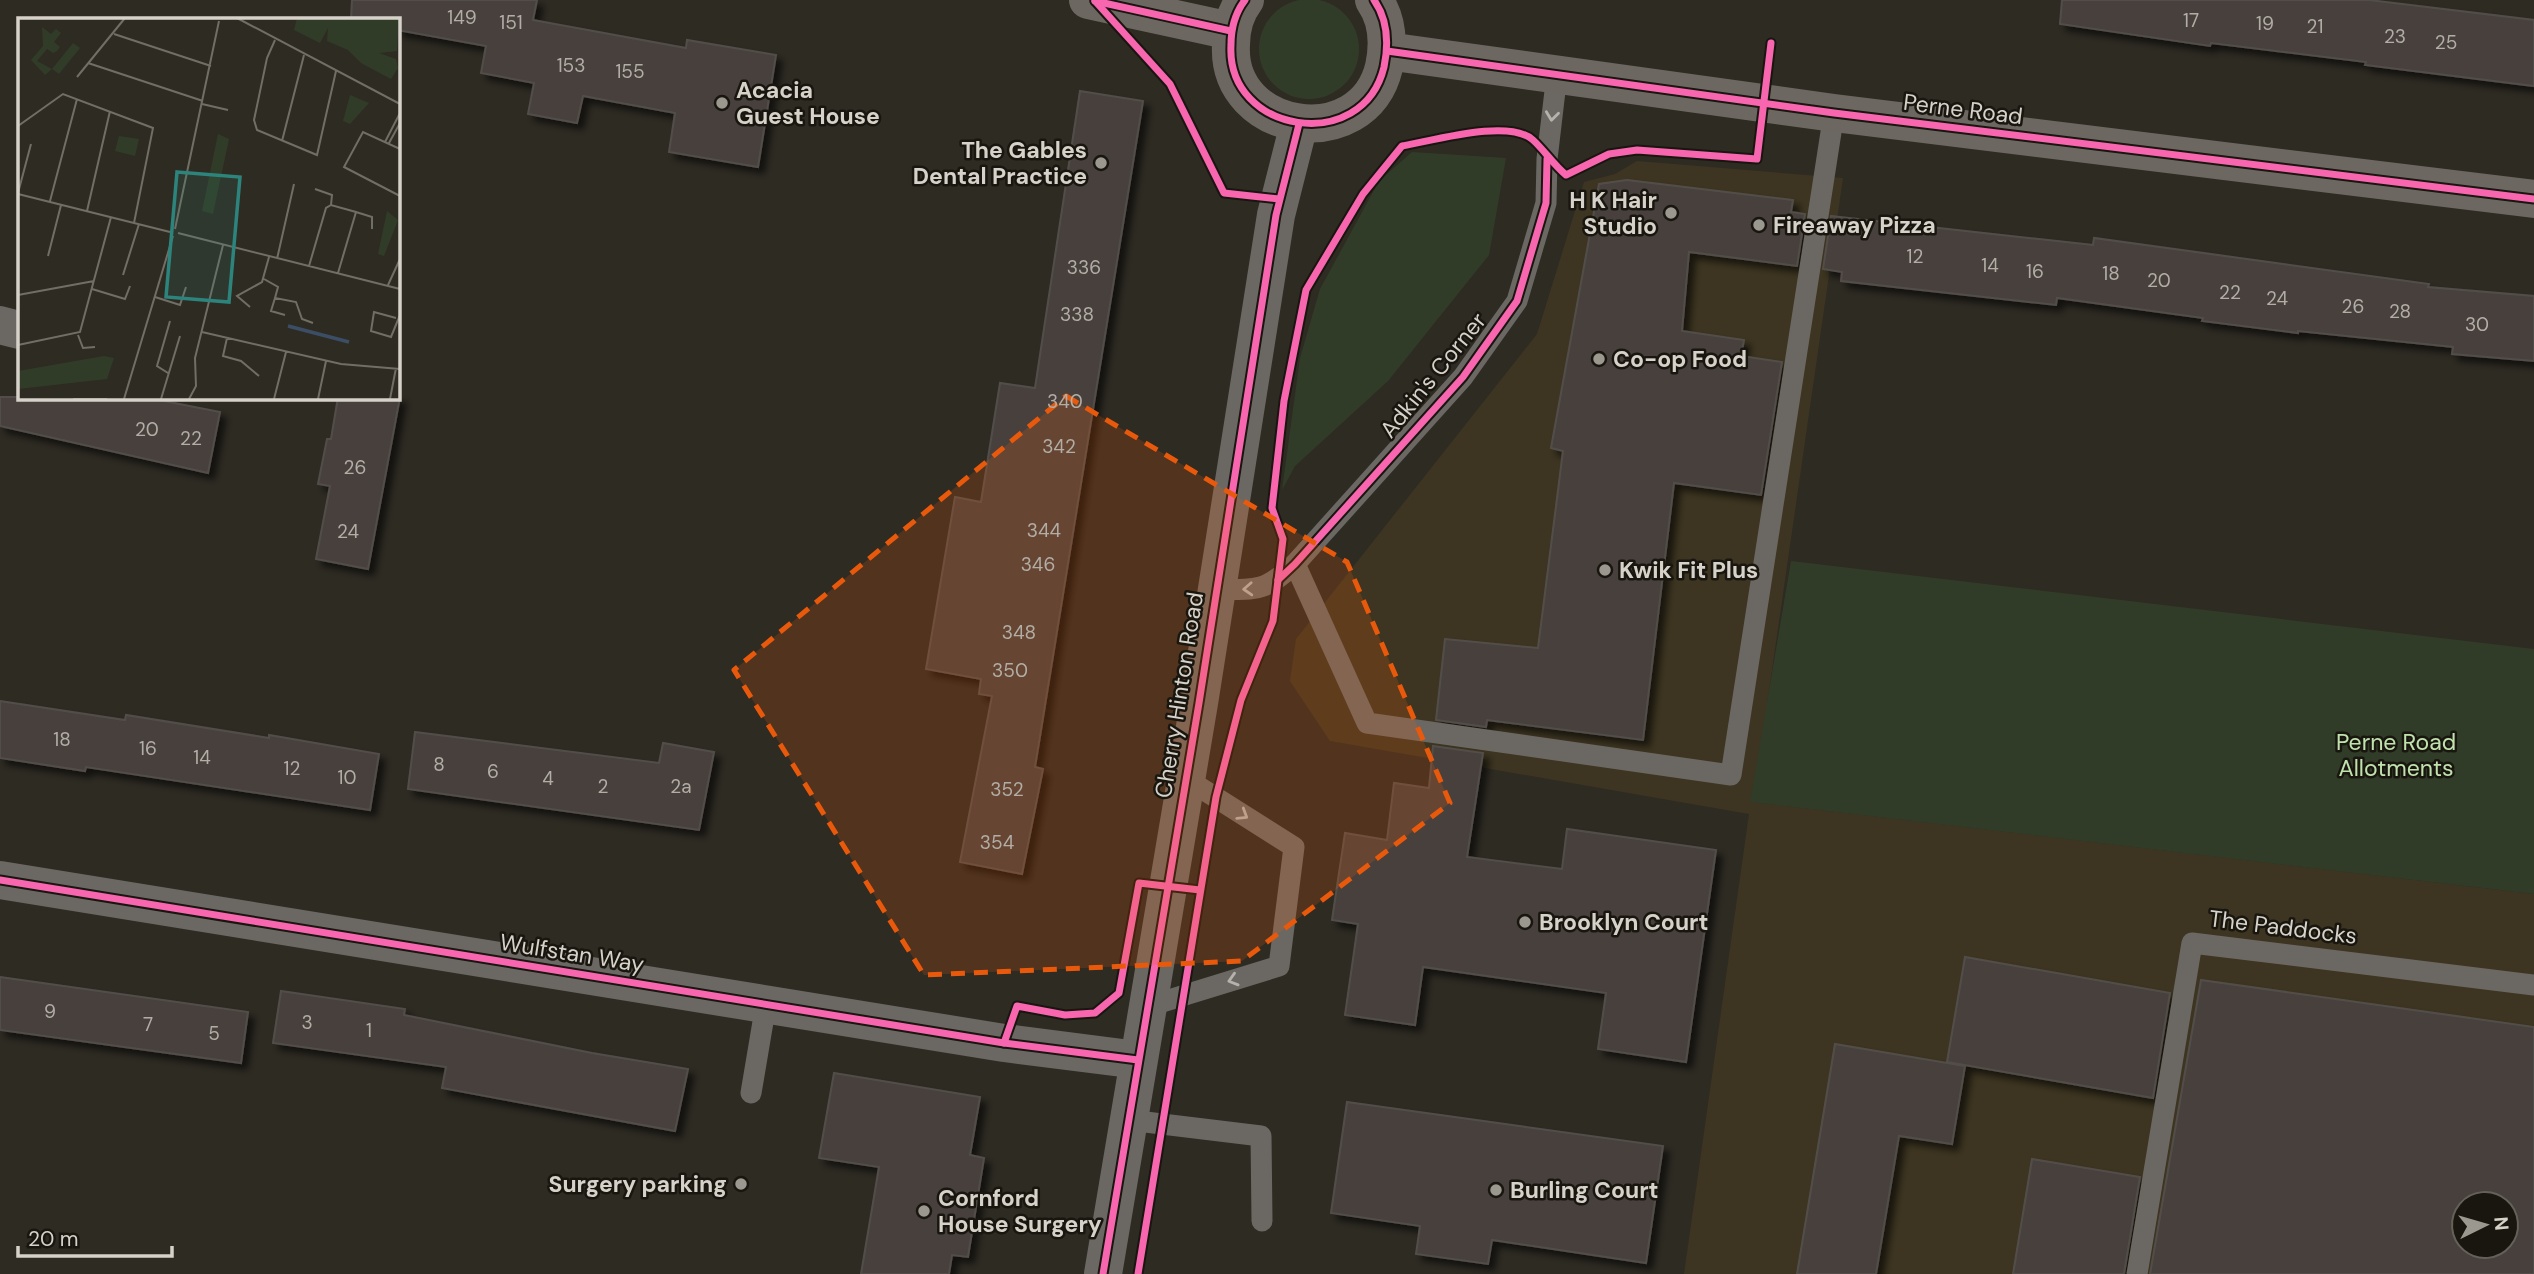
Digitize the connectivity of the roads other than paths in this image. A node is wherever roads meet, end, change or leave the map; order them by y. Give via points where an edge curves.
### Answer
1 (1088, 0) edge
2 (1374, 0) edge
3 (1238, 15) edge
4 (1387, 51) junction
5 (1557, 74) junction
6 (1834, 113) junction
7 (1299, 124) junction
8 (2534, 200) edge
9 (0, 325) edge
10 (18, 330) edge
11 (1295, 564) junction
12 (1216, 589) junction
13 (1185, 778) junction
14 (0, 880) edge
15 (2534, 985) edge
16 (766, 1004) junction
17 (1146, 1007) junction
18 (1138, 1060) junction
19 (751, 1093) dead end
20 (1129, 1120) junction
21 (1262, 1220) dead end
22 (1104, 1274) edge
23 (2137, 1274) edge

1 - 3 main road
2 - 4 main road via 1387,29
3 - 7 main road via 1230,56 1238,81 1253,102 1274,117
4 - 5 main road, Perne Road
4 - 7 main road via 1380,80 1367,101 1346,116
5 - 6 main road, Perne Road
5 -> 11 lane, Adkin's Corner via 1545,203 1517,300 1463,377
6 - 8 main road, Perne Road
6 - 11 lane via 1731,775 1367,723
7 - 12 street, Cherry Hinton Road via 1276,215
9 - 10 street
11 -> 12 lane, Adkin's Corner via 1278,580 1256,590
12 - 13 street, Cherry Hinton Road
13 - 17 street, Cherry Hinton Road
13 -> 17 lane via 1294,847 1279,966
14 - 16 street, Wulfstan Way
15 - 23 lane, The Paddocks via 2192,943
16 - 18 street, Wulfstan Way
16 - 19 lane
17 - 18 street, Cherry Hinton Road
18 - 20 street, Cherry Hinton Road
20 - 21 lane via 1261,1136
20 - 22 street, Cherry Hinton Road

